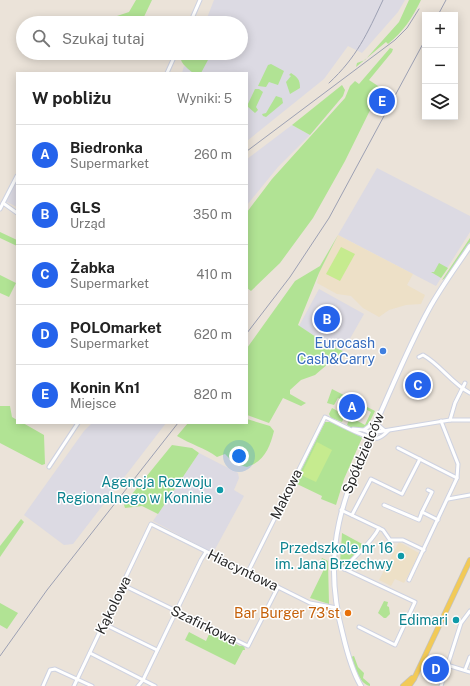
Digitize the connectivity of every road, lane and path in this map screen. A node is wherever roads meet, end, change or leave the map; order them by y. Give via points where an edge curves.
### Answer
1 (200, 0) edge
2 (193, 16) edge
3 (173, 60) edge
4 (167, 72) edge
5 (16, 178) edge
6 (3, 203) junction
7 (0, 209) edge
8 (16, 212) edge
9 (470, 246) edge
10 (419, 357) dead end
11 (465, 382) dead end
12 (462, 389) junction
13 (470, 393) edge
14 (377, 420) junction
15 (450, 420) junction
16 (470, 420) edge
17 (441, 422) junction
18 (77, 424) edge
19 (347, 427) junction
20 (364, 430) junction
21 (387, 431) junction
22 (362, 434) junction
23 (371, 435) junction
24 (367, 442) junction
25 (398, 448) dead end
26 (420, 459) junction
27 (49, 467) dead end
28 (457, 478) junction
29 (428, 490) dead end
30 (470, 495) edge
31 (448, 499) junction
32 (384, 505) dead end
33 (341, 510) junction
34 (422, 512) junction
35 (352, 515) junction
36 (438, 520) junction
37 (151, 524) joint
38 (379, 528) junction
39 (424, 550) junction
40 (206, 552) junction
41 (470, 560) edge
42 (334, 564) junction
43 (344, 568) junction
44 (248, 572) junction
45 (409, 580) dead end
46 (123, 585) junction
47 (278, 586) junction
48 (337, 608) junction
49 (176, 611) junction
50 (470, 611) edge
51 (104, 624) junction
52 (359, 627) dead end
53 (157, 650) junction
54 (90, 653) junction
55 (470, 657) edge
56 (447, 665) junction
57 (465, 670) junction
58 (417, 672) junction
59 (470, 672) edge
60 (358, 678) junction
61 (77, 679) junction
62 (143, 680) junction
63 (43, 686) edge
64 (74, 686) edge
65 (92, 686) edge
66 (138, 686) edge
67 (155, 686) edge
68 (360, 686) edge
69 (365, 686) edge
70 (403, 686) edge
71 (409, 686) edge
72 (413, 686) edge
73 (440, 686) edge

1 - 2 street
3 - 4 street
5 - 6 street
6 - 7 street
6 - 8 street
9 - 14 street, Spółdzielców via 424,317
10 - 12 street via 422,355 434,361 445,375
11 - 12 street
12 - 13 street
12 - 15 street
14 - 20 street
14 - 21 street via 380,427
14 - 23 street, Spółdzielców
15 - 16 street
15 - 17 street
17 - 21 street
17 - 28 street via 458,464
18 - 27 street
19 - 20 street
19 - 22 street
19 - 44 street, Makowa via 325,417
20 - 23 street
21 - 23 street via 380,437
22 - 23 street
22 - 24 street
23 - 24 street, Spółdzielców
24 - 33 street, Spółdzielców
25 - 26 street
26 - 28 street
26 - 35 street via 402,494 371,479
28 - 31 street
29 - 34 street via 432,492
30 - 31 street
31 - 36 street
32 - 34 street via 419,520
33 - 35 street
33 - 42 street, Spółdzielców
34 - 36 street
35 - 38 street
36 - 39 street
37 - 40 street, Hiacyntowa
37 - 46 street, Kąkolowa
38 - 39 street via 389,539 403,540
38 - 43 street via 374,539
39 - 45 street
40 - 44 street, Hiacyntowa
40 - 49 street
41 - 58 main road
42 - 43 street
42 - 48 street, Spółdzielców
43 - 52 street via 415,602 395,645
44 - 47 street, Hiacyntowa
46 - 49 street, Szafirkowa
46 - 51 street, Kąkolowa
47 - 48 street, Hiacyntowa via 310,603
47 - 49 street, Szafirkowa via 248,646
48 - 60 street, Spółdzielców via 344,641
49 - 53 street
50 - 56 street via 461,623
51 - 53 street
51 - 54 street, Kąkolowa
53 - 62 street
54 - 61 street, Kąkolowa
54 - 62 street
55 - 57 street
56 - 57 street
56 - 73 street
57 - 59 street
58 - 70 main road
58 - 71 main road
58 - 72 main road
60 - 68 street, Spółdzielców
60 - 69 street, Spółdzielców
61 - 63 street via 52,669
61 - 64 street, Kąkolowa
61 - 65 street
62 - 66 street
62 - 67 street

